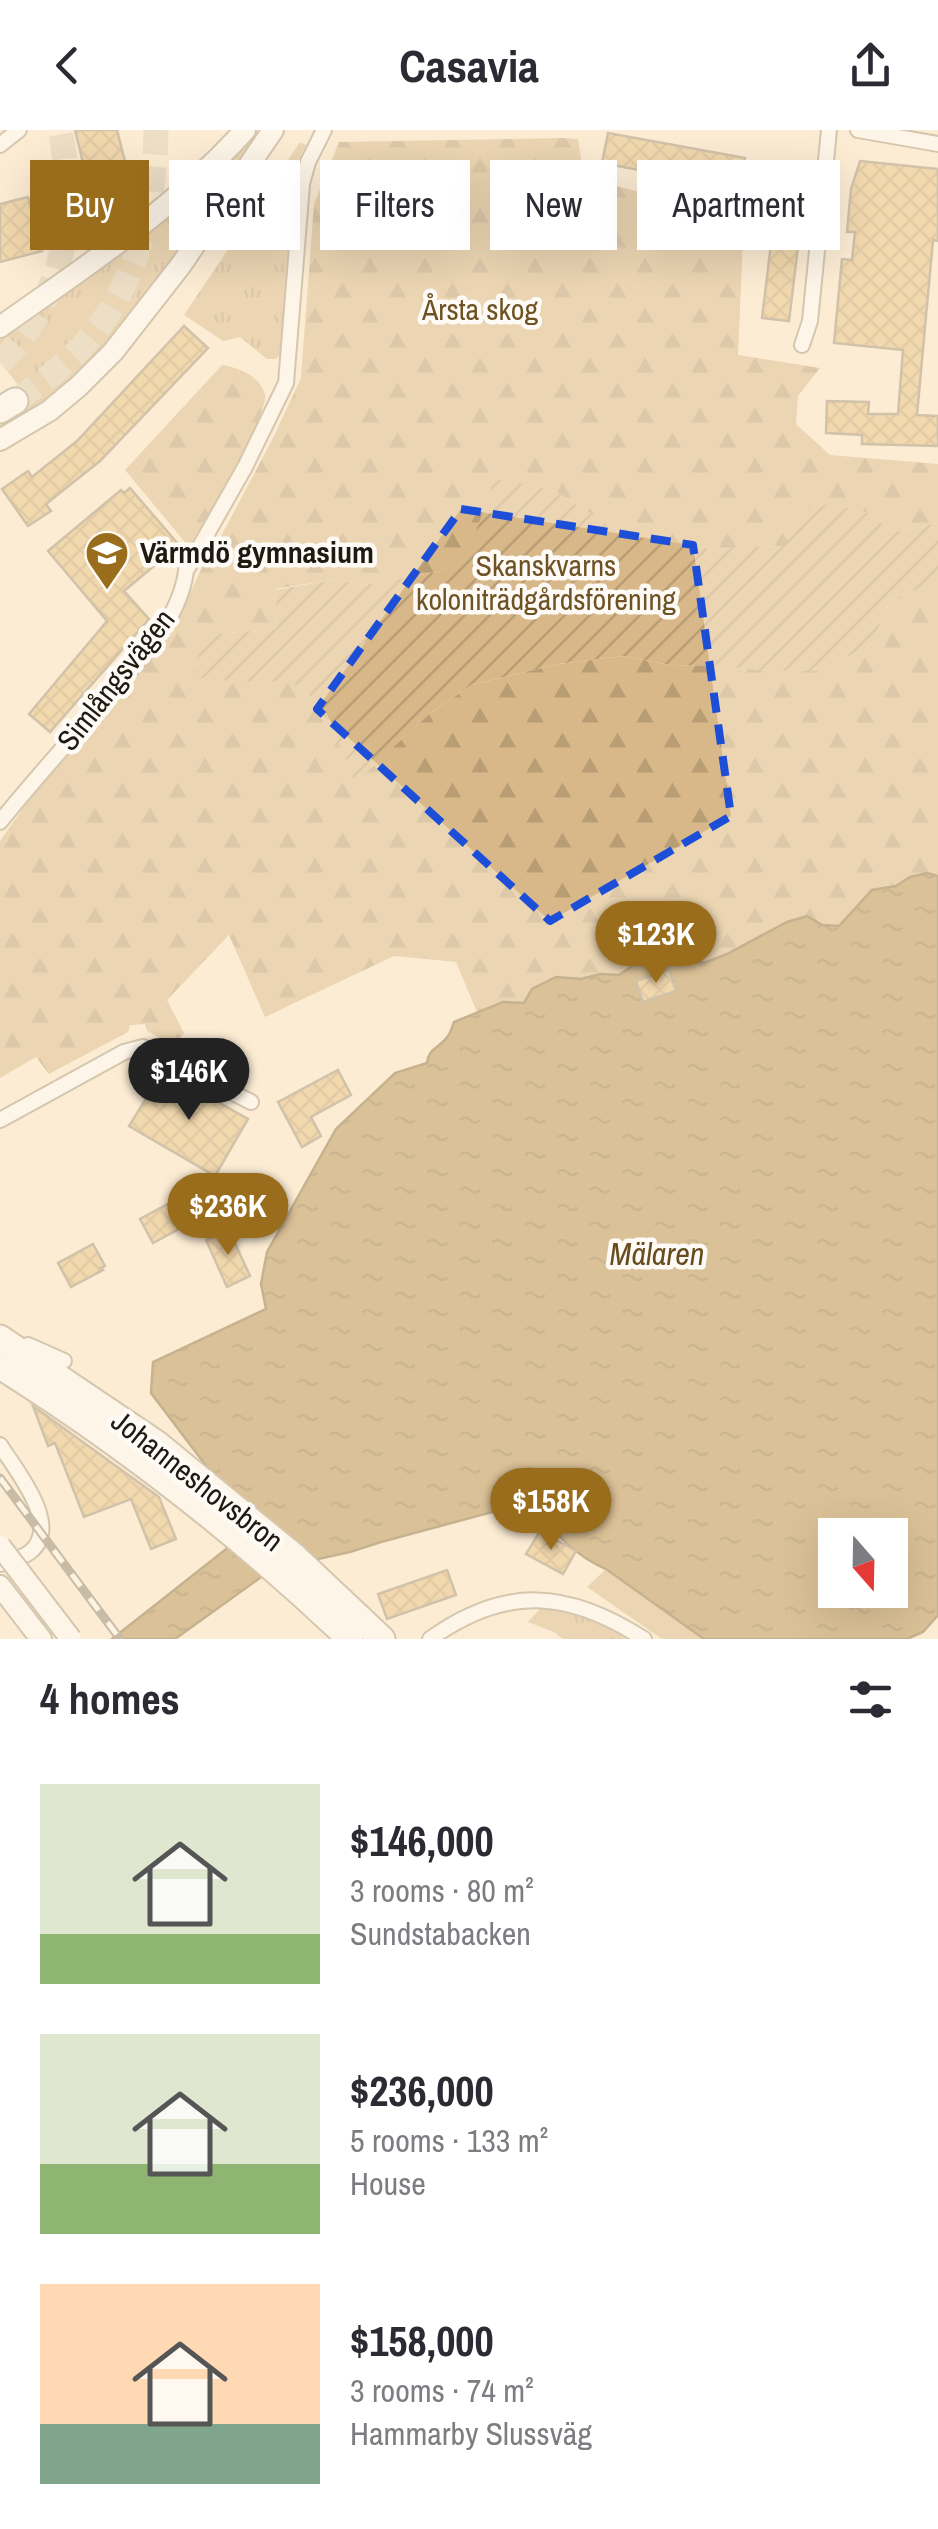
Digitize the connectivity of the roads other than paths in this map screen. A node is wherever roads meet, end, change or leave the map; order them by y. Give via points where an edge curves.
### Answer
1 (18, 130) edge
2 (245, 130) edge
3 (274, 130) edge
4 (324, 130) edge
5 (829, 130) edge
6 (858, 130) edge
7 (938, 144) edge
8 (0, 145) edge
9 (0, 327) edge
10 (802, 345) dead end
11 (0, 440) edge
12 (0, 822) edge
13 (251, 1102) dead end
14 (0, 1120) edge
15 (0, 1335) edge
16 (64, 1360) dead end
17 (0, 1366) edge
18 (0, 1445) edge
19 (0, 1546) edge
20 (0, 1564) edge
21 (0, 1586) edge
22 (41, 1639) edge
23 (72, 1639) edge
24 (350, 1639) edge
25 (382, 1639) edge
26 (430, 1639) edge
27 (644, 1639) edge

1 - 8 street
2 - 9 main road via 146,224
3 - 11 main road via 113,352 48,411
4 - 12 street, Simlångsvägen via 302,184 286,383 186,571 169,620
5 - 10 street
6 - 7 street
13 - 14 street via 143,1047
15 - 16 street
15 - 25 highway, Johanneshovsbron via 156,1443
17 - 24 highway, Johanneshovsbron via 158,1475
18 - 20 street via 42,1520 40,1540 30,1552
19 - 23 main road, bridge
21 - 22 main road
26 - 27 street via 488,1607 554,1600 586,1608

